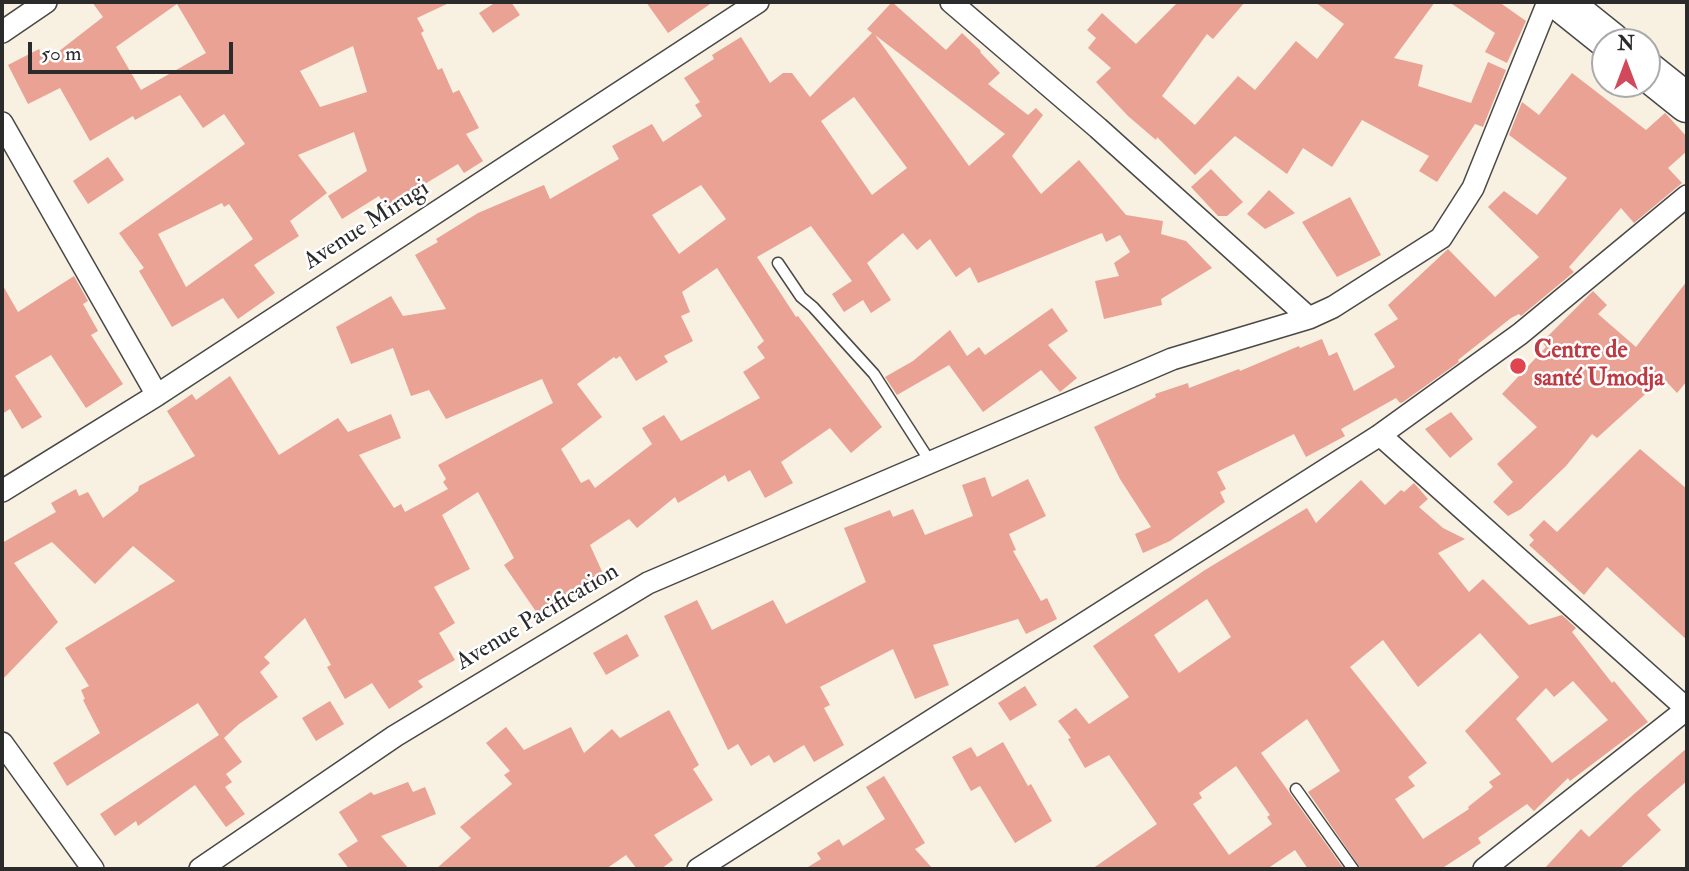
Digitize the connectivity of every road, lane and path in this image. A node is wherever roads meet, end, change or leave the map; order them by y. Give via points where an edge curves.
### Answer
1 (46, 2) edge
2 (758, 2) edge
3 (951, 2) edge
4 (1548, 2) edge
5 (1561, 2) edge
6 (1594, 28) edge
7 (2, 32) edge
8 (1661, 82) edge
9 (1687, 103) edge
10 (2, 123) edge
11 (1687, 196) edge
12 (778, 263) dead end
13 (1309, 318) junction
14 (156, 395) junction
15 (1380, 435) junction
16 (931, 463) junction
17 (2, 491) edge
18 (1687, 709) edge
19 (2, 743) edge
20 (1296, 789) dead end
21 (93, 869) edge
22 (200, 869) edge
23 (698, 869) edge
24 (1353, 869) edge
25 (1484, 869) edge

1 - 7 street
2 - 14 street, Avenue Mirugi
3 - 13 street
4 - 13 street, Avenue Pacification via 1473,188 1446,232
5 - 6 highway
8 - 9 highway
10 - 14 street
11 - 15 street via 1520,334
12 - 16 lane via 801,297 874,374
13 - 16 street, Avenue Pacification via 1182,356
14 - 17 street, Avenue Mirugi
15 - 18 street
15 - 23 street
16 - 22 street, Avenue Pacification via 625,595 396,736
18 - 25 street
19 - 21 street
20 - 24 lane

